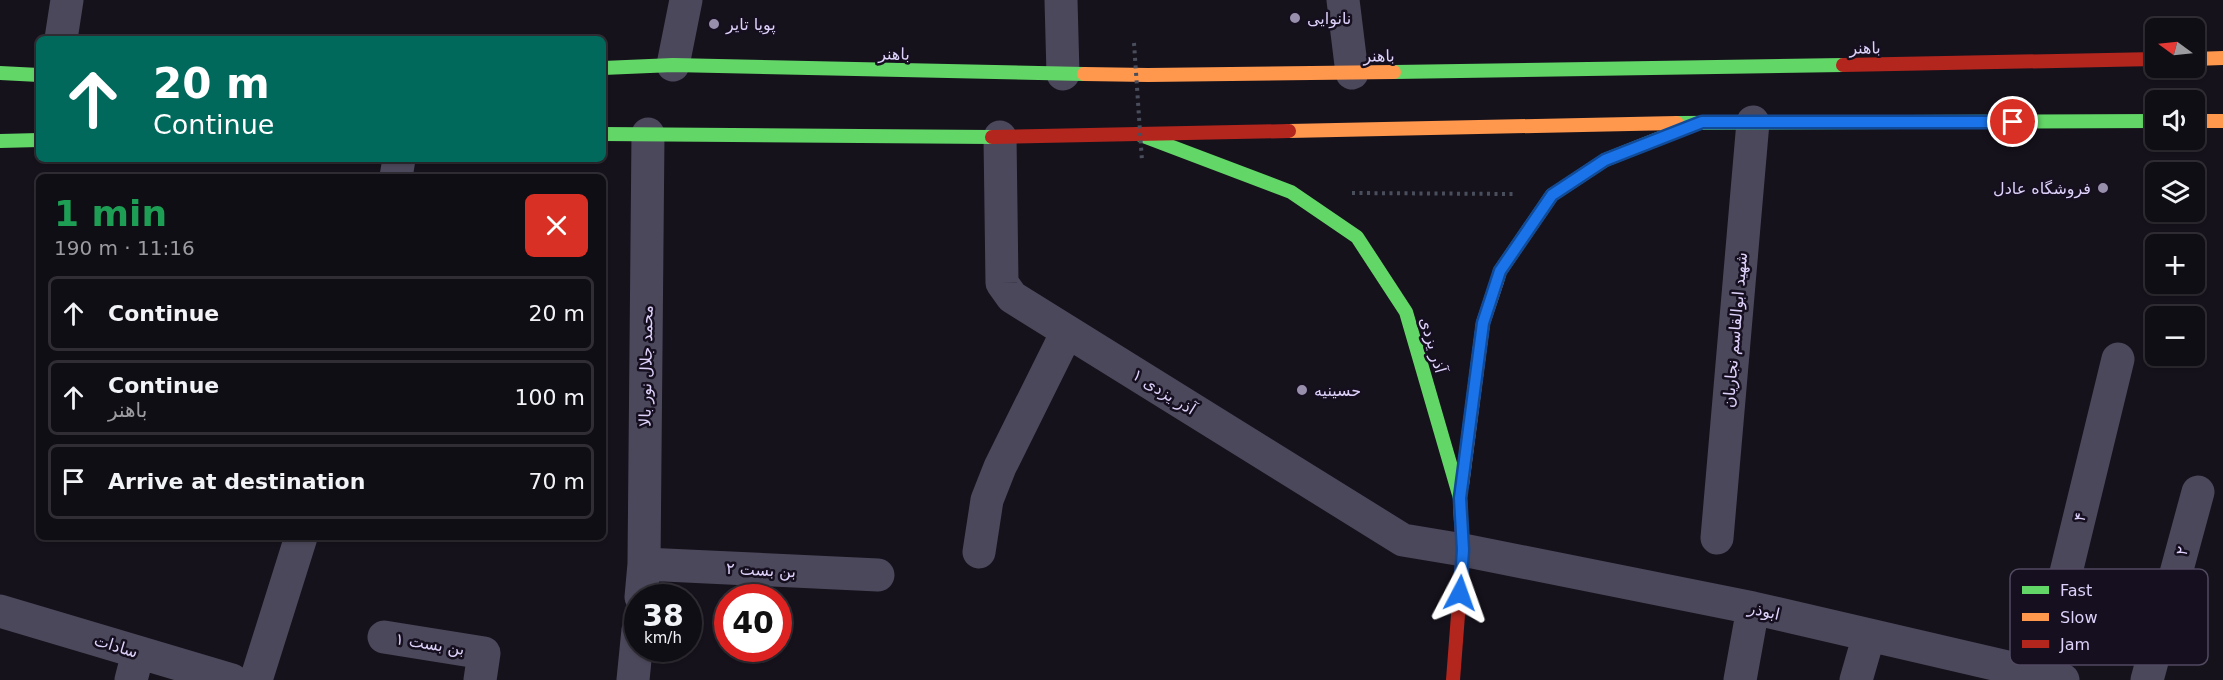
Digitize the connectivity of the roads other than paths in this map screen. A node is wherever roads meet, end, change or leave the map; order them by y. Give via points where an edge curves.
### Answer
1 (67, 0) edge
2 (686, 0) edge
3 (1061, 0) edge
4 (1343, 0) edge
5 (61, 36) edge
6 (2205, 58) edge
7 (2223, 58) edge
8 (2145, 59) edge
9 (673, 65) junction
10 (606, 68) edge
11 (0, 73) edge
12 (1352, 73) junction
13 (1063, 74) junction
14 (36, 75) edge
15 (2145, 121) edge
16 (2205, 121) edge
17 (2223, 121) edge
18 (1702, 122) junction
19 (1753, 122) junction
20 (606, 134) edge
21 (648, 134) junction
22 (1137, 134) junction
23 (1000, 137) junction
24 (36, 140) edge
25 (0, 141) edge
26 (1067, 332) junction
27 (2118, 359) dead end
28 (2198, 492) dead end
29 (1460, 498) junction
30 (1717, 538) dead end
31 (300, 540) edge
32 (1463, 550) junction
33 (979, 552) dead end
34 (644, 564) junction
35 (2074, 569) edge
36 (2177, 569) edge
37 (878, 575) dead end
38 (642, 584) edge
39 (1753, 608) junction
40 (0, 611) edge
41 (1869, 635) junction
42 (384, 637) dead end
43 (635, 662) edge
44 (2151, 665) edge
45 (134, 666) edge
46 (2052, 677) edge
47 (232, 680) edge
48 (256, 680) edge
49 (480, 680) edge
50 (633, 680) edge
51 (1453, 680) edge
52 (1740, 680) edge
53 (1856, 680) edge
54 (2147, 680) edge

1 - 5 street
2 - 9 street
3 - 13 street
4 - 12 street
6 - 7 main road
8 - 12 main road, باهنر
9 - 10 main road, باهنر
9 - 13 main road, باهنر
11 - 14 main road
12 - 13 main road, باهنر
15 - 19 main road
16 - 17 main road
18 - 19 main road
18 - 22 main road
18 - 29 main road via 1605,160 1552,195 1500,271 1483,323
19 - 30 street, شهید ابوالقاسم نجاریان
20 - 21 main road
21 - 23 main road
21 - 34 street, محمد جلال نور بالا
22 - 23 main road
22 - 29 main road, آذر یزدی via 1292,192 1357,237 1406,312
23 - 26 street, آذر یزدی ۱ via 1002,284 1012,297
24 - 25 main road
26 - 32 street, آذر یزدی ۱ via 1403,540
26 - 33 street via 1000,467 987,500
27 - 35 street, ۴
28 - 36 street, ۲
29 - 32 main road, آذر یزدی
31 - 48 street
32 - 39 street, ابوذر
32 - 51 main road, آذر یزدی
34 - 37 street, بن بست ۲
34 - 38 street, محمد جلال نور بالا
39 - 41 street, ابوذر
39 - 52 street
40 - 45 street, سادات
41 - 46 street, ابوذر
41 - 53 street
42 - 49 street, بن بست ۱ via 484,653
43 - 50 street
44 - 54 street, ۲
45 - 47 street, سادات

